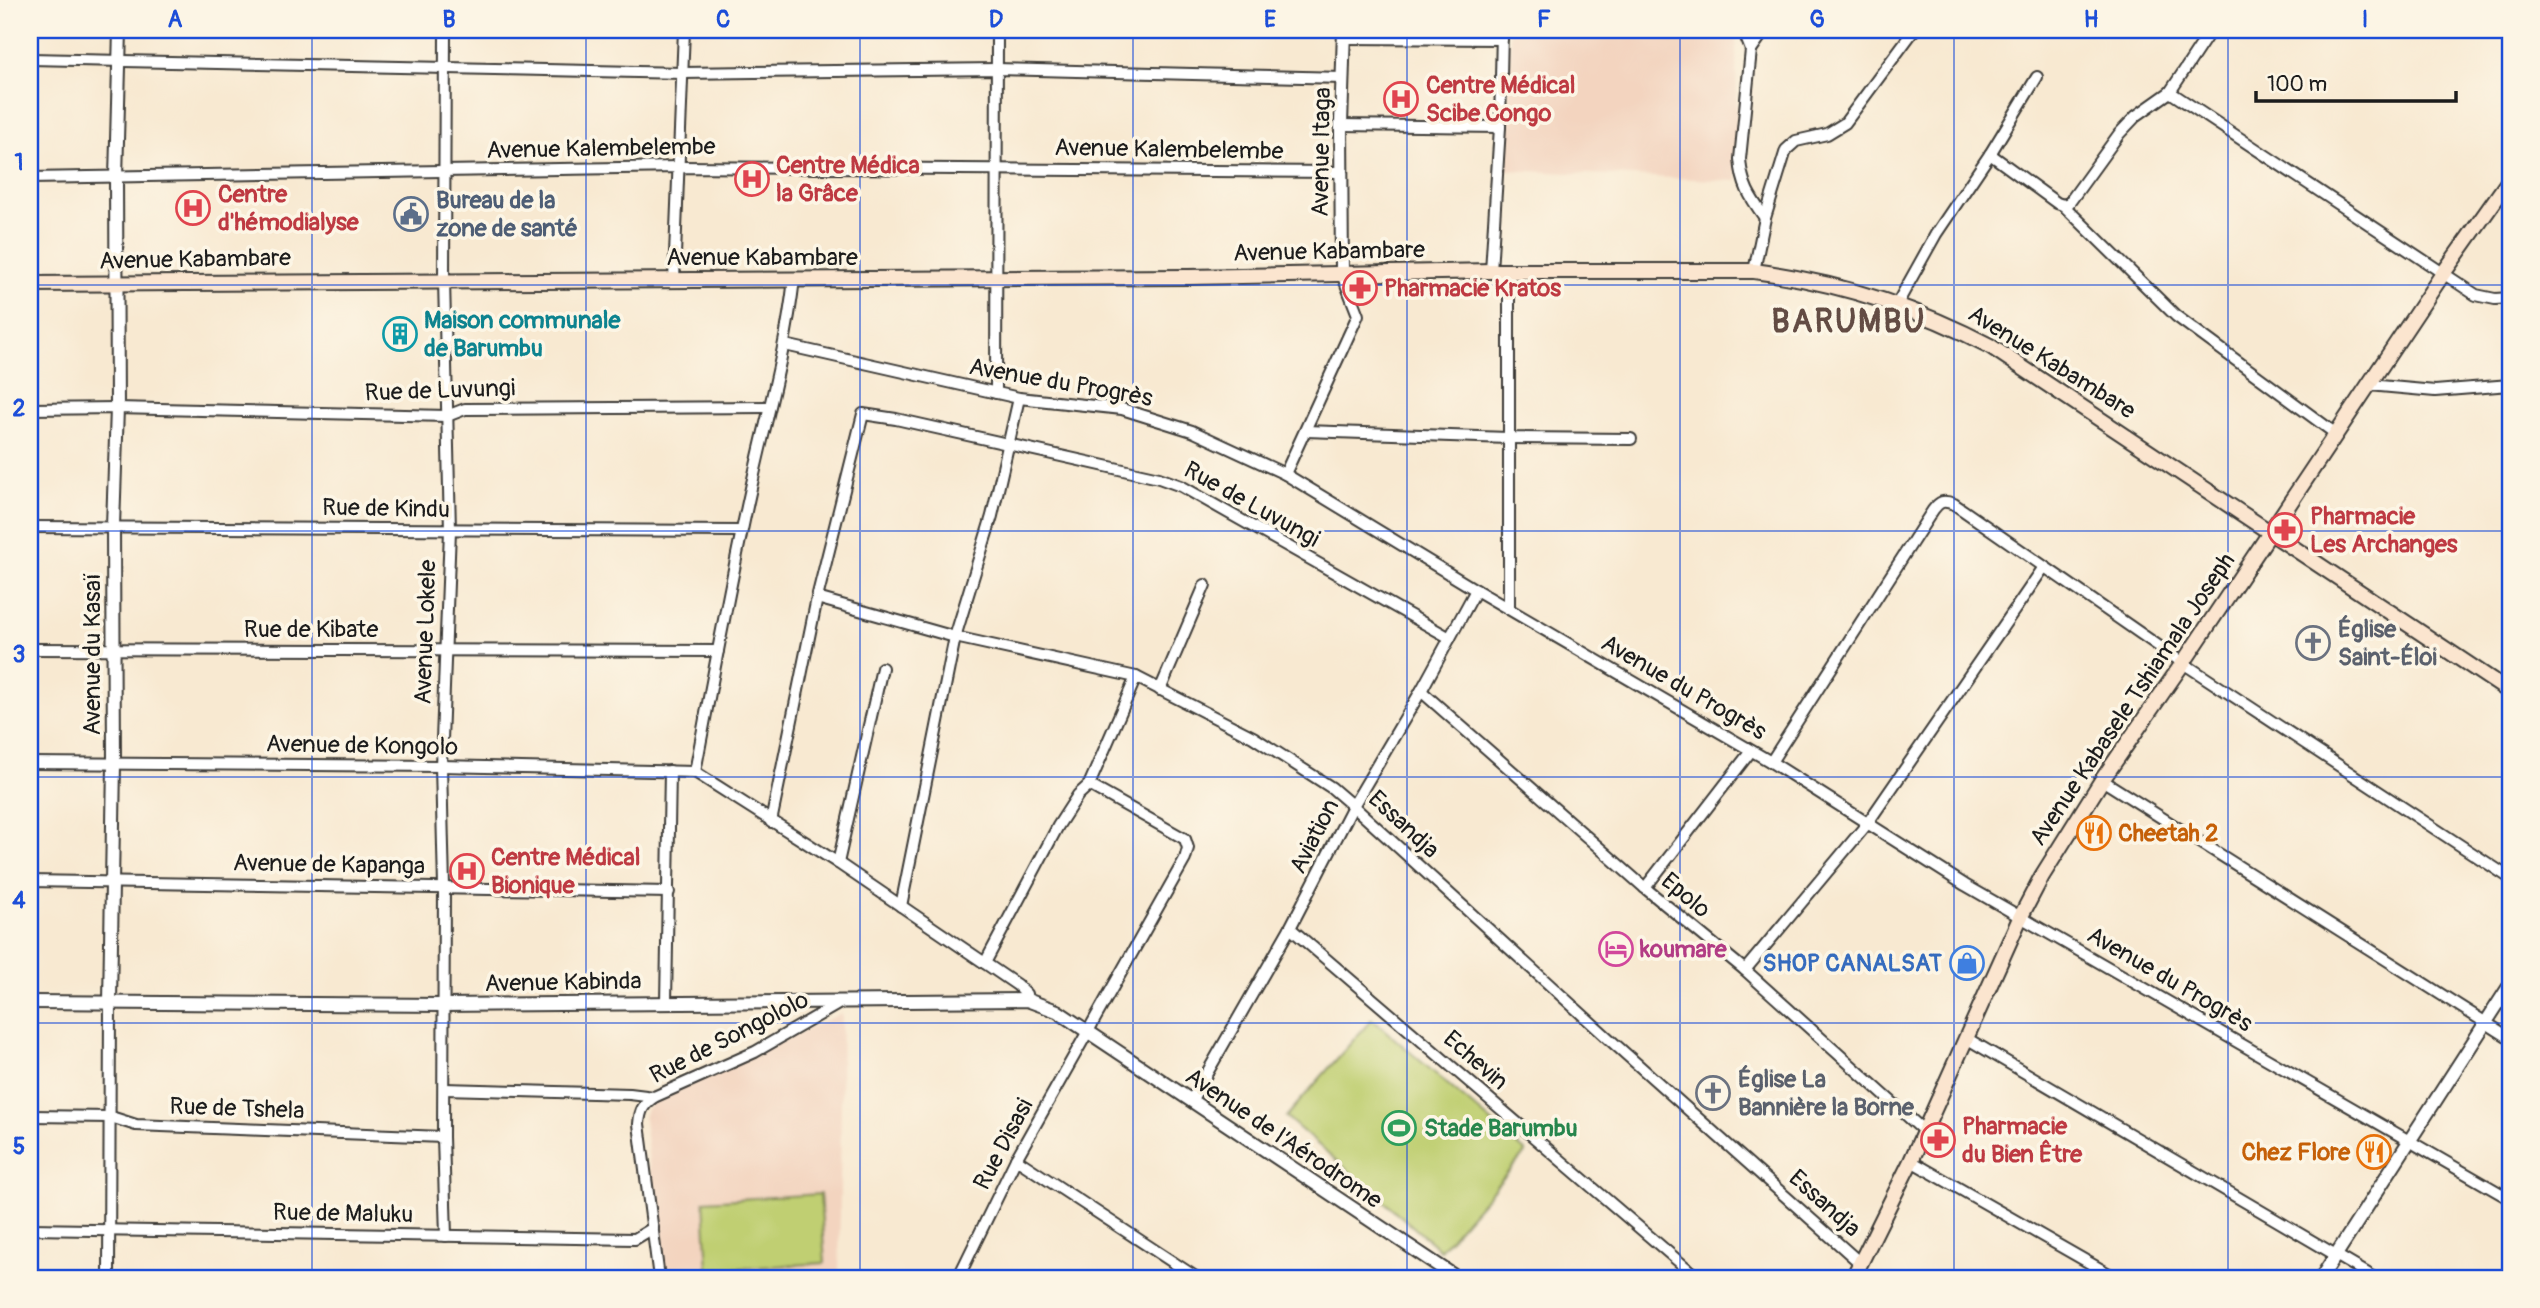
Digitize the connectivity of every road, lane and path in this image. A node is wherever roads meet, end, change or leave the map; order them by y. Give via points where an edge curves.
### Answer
1 (120, 30) edge
2 (445, 30) edge
3 (684, 30) edge
4 (997, 30) edge
5 (1743, 30) edge
6 (1765, 30) edge
7 (1914, 30) edge
8 (2211, 30) edge
9 (1344, 34) edge
10 (1502, 34) edge
11 (1751, 50) junction
12 (30, 59) edge
13 (119, 60) junction
14 (444, 67) junction
15 (997, 69) junction
16 (683, 73) junction
17 (2037, 77) dead end
18 (1343, 78) junction
19 (2170, 92) junction
20 (1341, 125) junction
21 (1500, 128) junction
22 (1990, 154) junction
23 (680, 167) junction
24 (996, 168) junction
25 (445, 170) junction
26 (1342, 172) junction
27 (116, 177) junction
28 (30, 178) edge
29 (2510, 179) edge
30 (2063, 205) junction
31 (1765, 218) junction
32 (1491, 271) junction
33 (1510, 271) junction
34 (1754, 271) junction
35 (1342, 275) junction
36 (2442, 275) junction
37 (996, 277) junction
38 (794, 279) junction
39 (444, 280) junction
40 (674, 280) junction
41 (117, 283) junction
42 (30, 284) edge
43 (2510, 298) edge
44 (1897, 304) junction
45 (785, 345) junction
46 (2369, 385) junction
47 (2510, 385) edge
48 (996, 393) junction
49 (1019, 398) junction
50 (768, 407) junction
51 (117, 408) junction
52 (30, 409) edge
53 (447, 416) junction
54 (1306, 430) junction
55 (2336, 434) junction
56 (1508, 438) junction
57 (1631, 439) dead end
58 (1009, 443) junction
59 (1285, 474) junction
60 (113, 526) junction
61 (30, 527) edge
62 (450, 530) junction
63 (741, 531) junction
64 (2270, 534) junction
65 (2044, 567) junction
66 (1205, 585) dead end
67 (1476, 590) junction
68 (817, 598) junction
69 (1509, 609) junction
70 (956, 637) junction
71 (1450, 639) junction
72 (30, 649) edge
73 (113, 649) junction
74 (445, 650) junction
75 (718, 651) junction
76 (2183, 663) junction
77 (882, 668) dead end
78 (1136, 677) junction
79 (1160, 690) junction
80 (1421, 691) junction
81 (2510, 692) edge
82 (1751, 751) junction
83 (1770, 762) junction
84 (30, 763) edge
85 (114, 764) junction
86 (441, 766) junction
87 (670, 771) junction
88 (695, 772) junction
89 (2102, 779) junction
90 (1089, 785) junction
91 (1353, 806) junction
92 (771, 822) junction
93 (1867, 824) junction
94 (838, 863) junction
95 (2510, 878) edge
96 (30, 881) edge
97 (112, 882) junction
98 (444, 887) junction
99 (1645, 888) junction
100 (669, 892) junction
101 (901, 906) junction
102 (2020, 918) junction
103 (1290, 928) junction
104 (985, 963) junction
105 (1745, 970) junction
106 (2510, 985) edge
107 (1027, 1000) junction
108 (30, 1002) edge
109 (110, 1002) junction
110 (666, 1002) junction
111 (840, 1003) junction
112 (443, 1005) junction
113 (2486, 1022) junction
114 (1089, 1032) junction
115 (1966, 1038) junction
116 (2510, 1038) edge
117 (444, 1089) junction
118 (654, 1097) junction
119 (1191, 1101) junction
120 (30, 1116) edge
121 (111, 1117) junction
122 (1924, 1131) junction
123 (443, 1137) junction
124 (2411, 1141) junction
125 (1016, 1159) junction
126 (1911, 1161) junction
127 (2510, 1199) edge
128 (653, 1228) junction
129 (30, 1229) edge
130 (108, 1229) junction
131 (446, 1236) junction
132 (2335, 1256) junction
133 (1859, 1262) junction
134 (109, 1278) edge
135 (659, 1278) edge
136 (958, 1278) edge
137 (1196, 1278) edge
138 (1457, 1278) edge
139 (1698, 1278) edge
140 (1853, 1278) edge
141 (2116, 1278) edge
142 (2321, 1278) edge
143 (2375, 1278) edge

1 - 13 street, Avenue du Kasaï
2 - 14 street, Avenue Lokele
3 - 16 street
4 - 15 street
5 - 11 street
6 - 11 street
7 - 31 street via 1845,123 1827,134 1796,141 1786,150
8 - 19 street
9 - 10 street
9 - 18 street, Avenue Itaga
10 - 21 street
11 - 31 street via 1741,178
12 - 13 street
13 - 14 street
13 - 27 street, Avenue du Kasaï
14 - 16 street
14 - 25 street, Avenue Lokele
15 - 16 street
15 - 18 street
15 - 24 street
16 - 23 street
17 - 22 street
18 - 20 street, Avenue Itaga
19 - 30 street via 2119,134
19 - 36 street
20 - 21 street
20 - 26 street, Avenue Itaga
21 - 32 street
22 - 30 street
22 - 44 street via 1936,234
23 - 24 street, Avenue Kalembelembe
23 - 25 street, Avenue Kalembelembe
23 - 40 street
24 - 26 street, Avenue Kalembelembe
24 - 37 street
25 - 27 street, Avenue Kalembelembe
25 - 39 street, Avenue Lokele
26 - 35 street, Avenue Itaga
27 - 28 street, Avenue Kalembelembe
27 - 41 street, Avenue du Kasaï
29 - 36 main road, Avenue Kabasele Tshiamala Joseph
30 - 55 street via 2176,316
31 - 34 street
32 - 33 main road, Avenue Kabambare
32 - 35 main road, Avenue Kabambare
33 - 34 main road, Avenue Kabambare
33 - 56 street
34 - 44 main road, Avenue Kabambare via 1794,276
35 - 37 main road, Avenue Kabambare
35 - 54 street via 1357,315
36 - 43 street via 2476,295
36 - 46 main road, Avenue Kabasele Tshiamala Joseph
37 - 38 main road, Avenue Kabambare
37 - 48 street
38 - 40 main road, Avenue Kabambare
38 - 45 street
39 - 40 main road, Avenue Kabambare
39 - 41 main road, Avenue Kabambare
39 - 53 street, Avenue Lokele
41 - 42 main road, Avenue Kabambare
41 - 51 street, Avenue du Kasaï
44 - 64 main road, Avenue Kabambare via 1990,346
45 - 48 street, Avenue du Progrès
45 - 50 street
46 - 47 street via 2435,391
46 - 55 main road, Avenue Kabasele Tshiamala Joseph
48 - 49 street, Avenue du Progrès
49 - 58 street
49 - 59 street, Avenue du Progrès via 1122,409 1192,431
50 - 53 street, Rue de Luvungi via 465,409
50 - 63 street
51 - 52 street, Rue de Luvungi
51 - 53 street, Rue de Luvungi
51 - 60 street, Avenue du Kasaï
53 - 62 street, Avenue Lokele
54 - 56 street
54 - 59 street
55 - 64 main road, Avenue Kabasele Tshiamala Joseph
56 - 57 street
56 - 69 street
58 - 68 street, Rue de Luvungi via 863,414
58 - 70 street via 989,530
58 - 71 street, Rue de Luvungi via 1181,486
59 - 67 street, Avenue du Progrès
60 - 61 street, Rue de Kindu
60 - 62 street, Rue de Kindu
60 - 73 street, Avenue du Kasaï
62 - 63 street, Rue de Kindu
62 - 74 street, Avenue Lokele
63 - 75 street
64 - 76 main road, Avenue Kabasele Tshiamala Joseph
64 - 81 main road, Avenue Kabambare
65 - 76 street
65 - 83 street via 1954,503 1938,503
65 - 93 street
66 - 79 street
67 - 69 street, Avenue du Progrès
67 - 71 street, Aviation
68 - 70 street, Essandja
68 - 92 street
69 - 82 street, Avenue du Progrès
70 - 78 street, Essandja
70 - 101 street
71 - 80 street, Aviation
72 - 73 street, Rue de Kibate
73 - 74 street, Rue de Kibate
73 - 85 street, Avenue du Kasaï
74 - 75 street, Rue de Kibate
74 - 86 street, Avenue Lokele
75 - 88 street
76 - 89 main road, Avenue Kabasele Tshiamala Joseph
76 - 95 street
77 - 94 street
78 - 79 street, Essandja
78 - 90 street
79 - 91 street, Essandja via 1253,737
80 - 91 street, Aviation
80 - 99 street, Epolo
82 - 83 street, Avenue du Progrès
82 - 99 street
83 - 93 street, Avenue du Progrès
84 - 85 street, Avenue de Kongolo
85 - 86 street, Avenue de Kongolo
85 - 97 street, Avenue du Kasaï
86 - 87 street, Avenue de Kongolo
86 - 98 street, Avenue Lokele
87 - 88 street, Avenue de Kongolo
87 - 100 street
88 - 92 street
89 - 102 main road, Avenue Kabasele Tshiamala Joseph
89 - 113 street
90 - 104 street via 1058,826
90 - 114 street, Rue Disasi via 1185,839 1188,848
91 - 103 street, Aviation
91 - 133 street, Essandja
92 - 94 street
93 - 102 street, Avenue du Progrès
93 - 105 street
94 - 101 street
96 - 97 street, Avenue de Kapanga
97 - 98 street, Avenue de Kapanga
97 - 109 street, Avenue du Kasaï
98 - 100 street, Avenue de Kapanga
98 - 112 street, Avenue Lokele
99 - 105 street, Epolo
100 - 110 street
101 - 104 street
102 - 115 main road, Avenue Kabasele Tshiamala Joseph
102 - 124 street, Avenue du Progrès
103 - 119 street, Aviation
103 - 139 street, Echevin
104 - 107 street via 1017,985
105 - 122 street, Epolo
106 - 113 street
107 - 111 street, Avenue Kabinda
107 - 114 street, Avenue Kabinda via 1057,1011
108 - 109 street, Avenue Kabinda
109 - 112 street, Avenue Kabinda
109 - 121 street, Avenue du Kasaï
110 - 111 street, Avenue Kabinda
110 - 112 street, Avenue Kabinda
111 - 118 street, Rue de Songololo via 755,1052
112 - 117 street, Avenue Lokele
113 - 116 street
113 - 124 street
114 - 119 street, Avenue de l’Aérodrome
114 - 125 street, Rue Disasi
115 - 122 main road, Avenue Kabasele Tshiamala Joseph
115 - 132 street
117 - 118 street
117 - 123 street, Avenue Lokele
118 - 128 street, Rue de Songololo via 640,1111 639,1124
119 - 138 street, Avenue de l’Aérodrome
120 - 121 street, Rue de Tshela
121 - 123 street, Rue de Tshela via 136,1125
121 - 130 street, Avenue du Kasaï
122 - 126 main road, Avenue Kabasele Tshiamala Joseph
123 - 131 street, Avenue Lokele
124 - 127 street, Avenue du Progrès
124 - 132 street
125 - 136 street, Rue Disasi
125 - 137 street
126 - 133 main road, Avenue Kabasele Tshiamala Joseph
126 - 141 street
128 - 131 street, Rue de Maluku via 635,1239
128 - 135 street, Rue de Songololo
129 - 130 street, Rue de Maluku
130 - 131 street, Rue de Maluku
130 - 134 street, Avenue du Kasaï
132 - 142 street
132 - 143 street
133 - 140 main road, Avenue Kabasele Tshiamala Joseph

